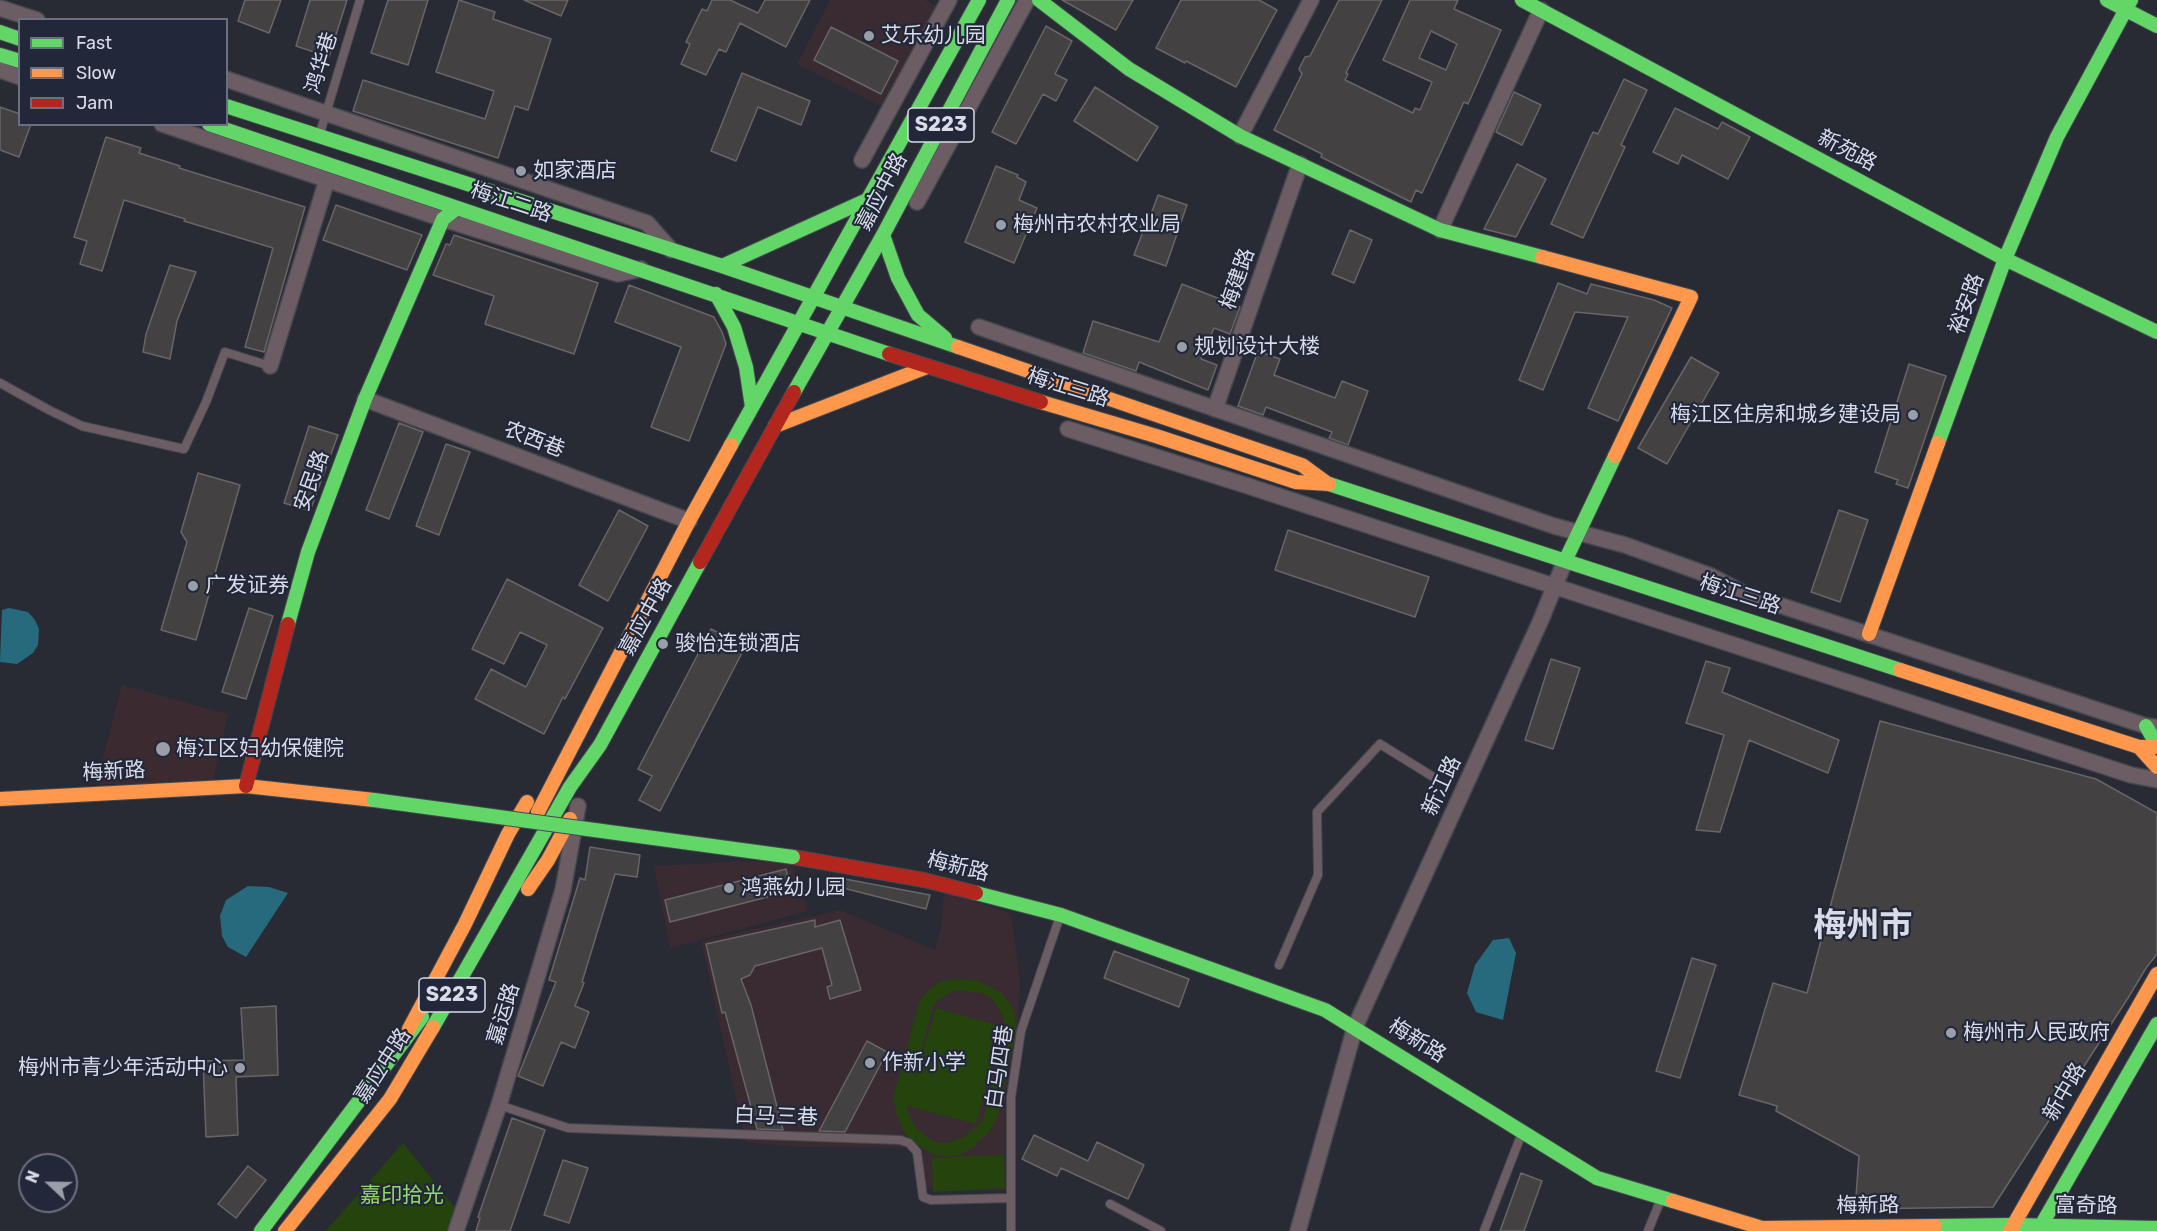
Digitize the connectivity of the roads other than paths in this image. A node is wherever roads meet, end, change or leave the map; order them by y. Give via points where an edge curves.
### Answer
1 (360, 0) edge
2 (949, 0) edge
3 (1008, 0) edge
4 (1027, 0) edge
5 (1039, 0) edge
6 (1311, 0) edge
7 (1522, 0) edge
8 (2107, 0) edge
9 (972, 2) edge
10 (2128, 5) edge
11 (0, 8) edge
12 (1541, 10) junction
13 (31, 18) edge
14 (2157, 26) edge
15 (0, 32) edge
16 (18, 38) edge
17 (0, 55) edge
18 (18, 61) edge
19 (0, 70) edge
20 (18, 75) edge
21 (228, 80) edge
22 (228, 107) edge
23 (326, 113) junction
24 (168, 126) edge
25 (215, 126) edge
26 (319, 136) junction
27 (1240, 136) junction
28 (862, 160) dead end
29 (1300, 164) junction
30 (325, 186) dead end
31 (869, 199) junction
32 (917, 202) dead end
33 (457, 207) junction
34 (443, 219) junction
35 (1440, 230) junction
36 (883, 235) junction
37 (671, 250) junction
38 (2006, 259) junction
39 (722, 266) junction
40 (642, 269) junction
41 (716, 294) junction
42 (814, 297) junction
43 (842, 307) junction
44 (800, 322) junction
45 (979, 327) dead end
46 (828, 332) junction
47 (2157, 332) edge
48 (952, 345) junction
49 (270, 366) joint
50 (927, 367) junction
51 (0, 383) edge
52 (365, 399) junction
53 (752, 407) junction
54 (1215, 409) junction
55 (775, 426) junction
56 (1068, 429) dead end
57 (1328, 484) junction
58 (689, 521) junction
59 (1565, 561) junction
60 (1869, 634) junction
61 (2151, 726) edge
62 (600, 745) junction
63 (2157, 746) edge
64 (2139, 747) junction
65 (569, 752) junction
66 (2157, 767) edge
67 (1435, 778) dead end
68 (2157, 780) edge
69 (246, 786) junction
70 (0, 799) edge
71 (578, 806) junction
72 (527, 833) dead end
73 (516, 853) dead end
74 (1061, 915) junction
75 (1280, 965) dead end
76 (482, 970) dead end
77 (2157, 974) edge
78 (2157, 1024) edge
79 (449, 1026) dead end
80 (1355, 1027) junction
81 (400, 1047) junction
82 (390, 1099) junction
83 (499, 1105) junction
84 (1522, 1132) junction
85 (1661, 1197) junction
86 (1011, 1198) junction
87 (1110, 1204) dead end
88 (2011, 1228) edge
89 (2039, 1228) edge
90 (2157, 1228) edge
91 (261, 1231) edge
92 (285, 1231) edge
93 (456, 1231) edge
94 (1011, 1231) edge
95 (1161, 1231) edge
96 (1298, 1231) edge
97 (1484, 1231) edge
98 (1648, 1231) edge

1 - 23 lane, 鸿华巷
2 - 28 street
3 - 36 main road, 嘉应中路 / S223
4 - 32 street
5 - 27 main road via 1129,69
6 - 27 street
7 - 12 main road, 新苑路
8 - 10 main road
9 - 31 main road, 嘉应中路 / S223
10 - 14 main road
10 - 38 main road, 裕安路 via 2057,137
11 - 13 street
12 - 35 street
12 - 38 main road, 新苑路
15 - 16 main road
17 - 18 main road
19 - 20 street
21 - 23 street
22 - 26 main road, 梅江二路
23 - 26 lane, 鸿华巷
23 - 37 street via 647,223
24 - 34 street
25 - 33 main road, 梅江二路
26 - 37 main road, 梅江二路
27 - 29 main road
29 - 35 main road
29 - 54 street, 梅建路
30 - 49 street
31 - 39 main road
31 - 42 main road, 嘉应中路 / S223
33 - 34 main road, 安民路
33 - 40 main road, 梅江二路
34 - 40 street via 618,274
34 - 52 main road, 安民路
35 - 59 main road via 1691,297
36 - 43 main road, 嘉应中路 / S223
36 - 48 main road via 898,278 918,315
37 - 39 main road, 梅江二路
38 - 47 main road, 新苑路
38 - 60 main road, 裕安路
39 - 42 main road, 梅江二路
40 - 41 main road, 梅江二路
41 - 44 main road, 梅江二路
41 - 53 main road via 734,327
42 - 43 main road, 梅江三路
42 - 44 main road, 嘉应中路 / S223
43 - 46 main road, 嘉应中路 / S223
43 - 48 main road, 梅江三路
44 - 46 main road, 梅江三路
44 - 53 main road, 嘉应中路 / S223
45 - 54 street
46 - 50 main road, 梅江三路
46 - 55 main road, 嘉应中路 / S223
48 - 57 main road, 梅江三路 via 1302,465
49 - 51 lane via 225,352 184,449 82,426
50 - 55 main road
50 - 57 main road, 梅江三路 via 1296,482
52 - 58 street, 农西巷
52 - 69 main road, 安民路 via 308,552
53 - 58 main road, 嘉应中路 / S223
54 - 60 street via 1554,526 1625,545 1711,576 1743,593
55 - 62 main road, 嘉应中路 / S223
56 - 68 street via 2130,775
57 - 59 main road, 梅江三路
58 - 65 main road, 嘉应中路 / S223
59 - 64 main road, 梅江三路
59 - 80 street, 新江路
60 - 61 street
61 - 63 main road
62 - 71 main road
62 - 82 main road, 嘉应中路 / S223 via 570,787
63 - 64 main road, 梅江三路
64 - 66 main road
65 - 72 main road, 嘉应中路 / S223
65 - 81 main road via 529,798 508,834
67 - 75 lane via 1380,744 1317,812 1318,875
69 - 70 main road, 梅新路
69 - 74 main road, 梅新路, bridge via 793,858 924,880
71 - 76 main road
71 - 83 street, 嘉运路 via 563,891
73 - 81 main road, 嘉应中路 / S223 via 445,989
74 - 80 main road, 梅新路 via 1325,1010
74 - 86 lane, 白马四巷 via 1021,1031 1011,1097
77 - 88 main road, 新中路
78 - 89 main road
79 - 82 main road via 425,1062
80 - 84 main road, 梅新路
80 - 96 street, 新江路
81 - 91 main road, 嘉应中路 / S223
82 - 92 main road, 嘉应中路 / S223
83 - 86 lane, 白马三巷 via 568,1128 900,1140 917,1152 923,1197
83 - 93 street, 嘉运路
84 - 85 main road, 梅新路 via 1596,1178
84 - 97 lane
85 - 88 main road, 梅新路 via 1762,1228
85 - 98 lane
86 - 94 lane, 白马四巷
87 - 95 lane
88 - 89 main road, 富奇路
89 - 90 main road, 富奇路

